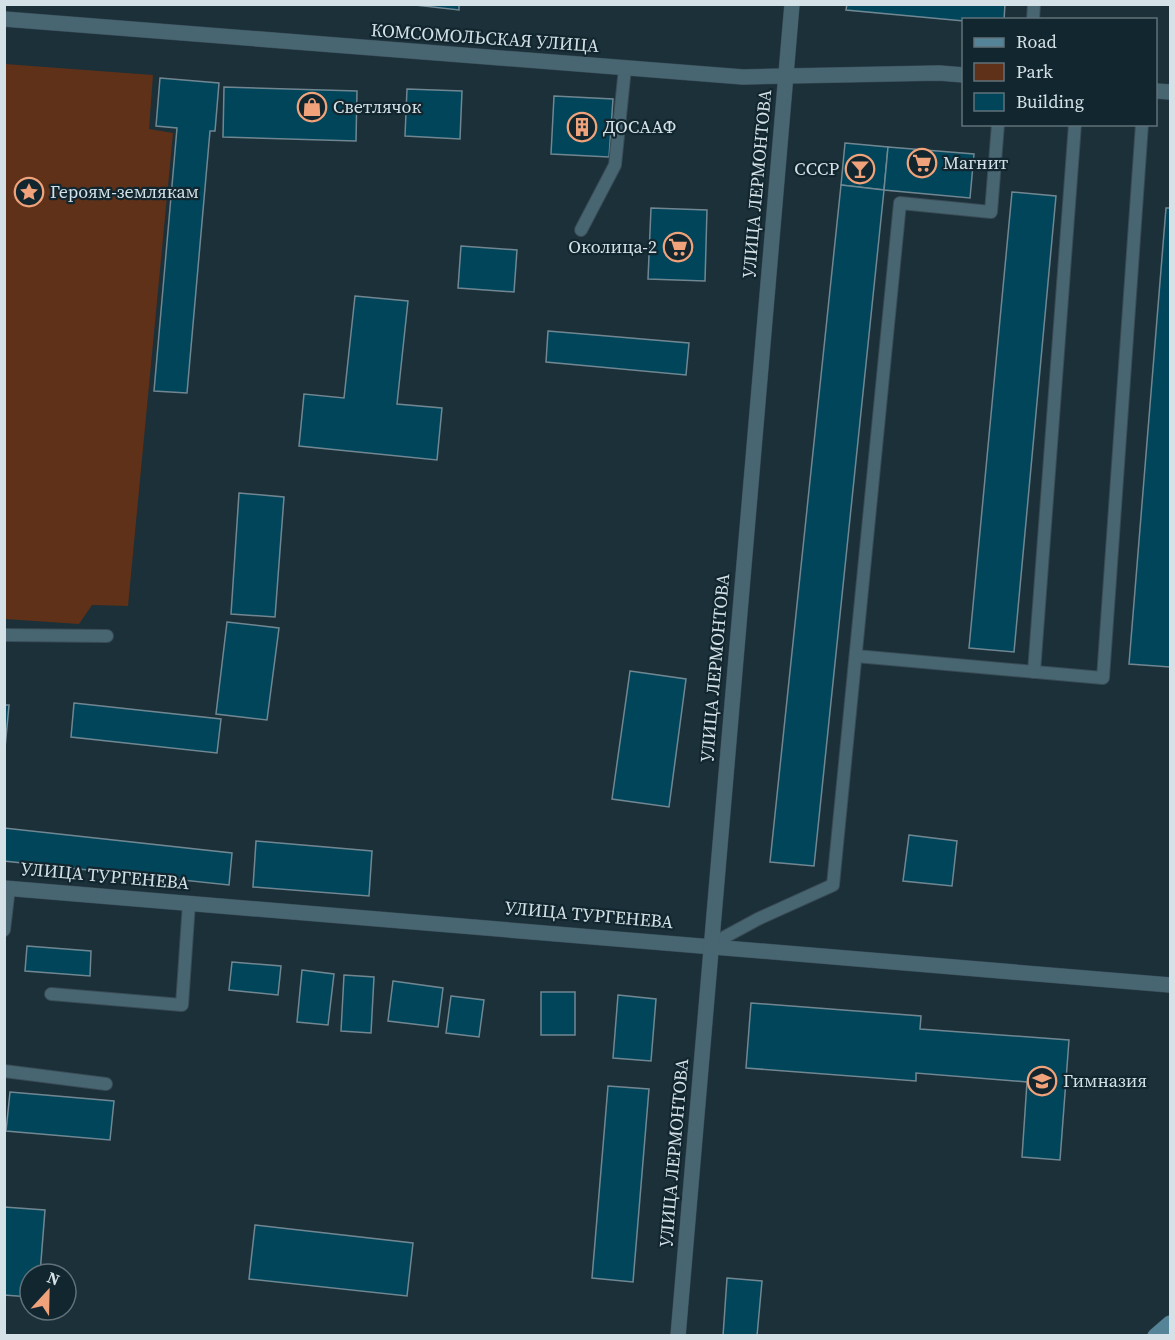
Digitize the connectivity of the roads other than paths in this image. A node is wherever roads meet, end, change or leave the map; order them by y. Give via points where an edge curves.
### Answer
1 (792, 4) edge
2 (4, 20) edge
3 (625, 68) junction
4 (786, 75) junction
5 (962, 75) edge
6 (998, 126) edge
7 (1075, 126) edge
8 (1142, 126) edge
9 (581, 230) dead end
10 (4, 635) edge
11 (107, 636) dead end
12 (856, 656) junction
13 (1034, 672) junction
14 (7, 888) edge
15 (189, 903) junction
16 (4, 930) edge
17 (711, 945) junction
18 (1170, 985) edge
19 (51, 994) dead end
20 (4, 1071) edge
21 (106, 1084) dead end
22 (1170, 1323) edge
23 (678, 1335) edge
24 (1155, 1335) edge

1 - 4 street, УЛИЦА ЛЕРМОНТОВА
2 - 3 street, КОМСОМОЛЬСКАЯ УЛИЦА
3 - 4 street, КОМСОМОЛЬСКАЯ УЛИЦА via 743,77
3 - 9 lane via 615,165
4 - 5 street, КОМСОМОЛЬСКАЯ УЛИЦА
4 - 17 street, УЛИЦА ЛЕРМОНТОВА
6 - 12 lane via 991,212 900,203
7 - 13 lane
8 - 13 lane via 1103,678
10 - 11 lane
12 - 13 lane
12 - 17 lane via 833,885
14 - 15 street, УЛИЦА ТУРГЕНЕВА
14 - 16 lane
15 - 17 street, УЛИЦА ТУРГЕНЕВА
15 - 19 lane via 182,1005
17 - 18 street, УЛИЦА ТУРГЕНЕВА
17 - 23 street, УЛИЦА ЛЕРМОНТОВА
20 - 21 lane
22 - 24 main road

